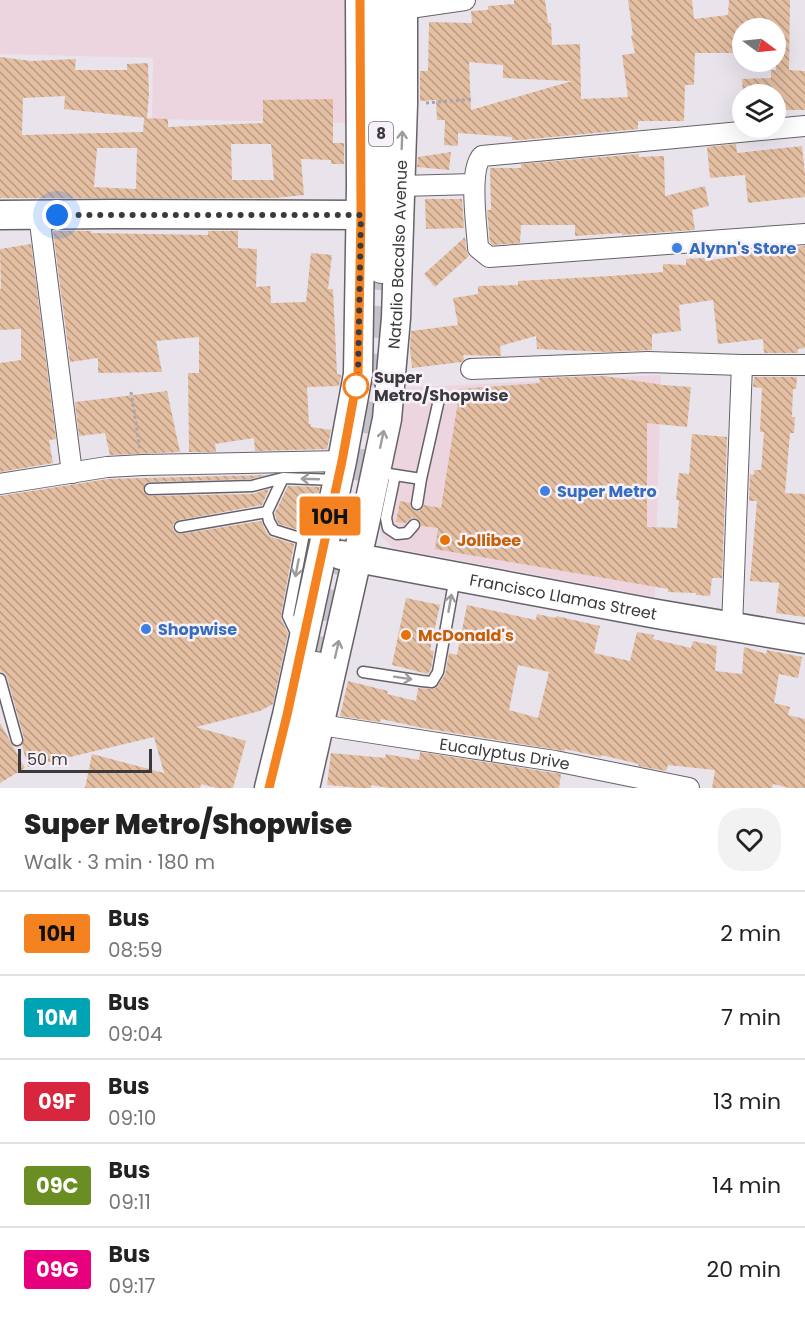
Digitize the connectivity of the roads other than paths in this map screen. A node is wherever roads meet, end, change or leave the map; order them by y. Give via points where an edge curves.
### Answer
1 (360, 0) edge
2 (465, 0) edge
3 (397, 3) edge
4 (805, 126) edge
5 (474, 184) junction
6 (401, 186) junction
7 (0, 215) edge
8 (39, 215) junction
9 (361, 215) junction
10 (805, 234) edge
11 (382, 267) tunnel mouth
12 (742, 365) junction
13 (805, 365) edge
14 (471, 369) dead end
15 (440, 395) dead end
16 (340, 470) junction
17 (72, 473) junction
18 (386, 474) junction
19 (283, 478) junction
20 (422, 479) junction
21 (0, 484) edge
22 (150, 489) dead end
23 (417, 504) dead end
24 (267, 512) junction
25 (414, 525) dead end
26 (180, 527) dead end
27 (312, 545) junction
28 (358, 558) junction
29 (455, 576) junction
30 (732, 627) junction
31 (805, 639) edge
32 (309, 656) junction
33 (363, 672) dead end
34 (0, 679) edge
35 (321, 725) junction
36 (17, 740) dead end
37 (269, 788) edge
38 (287, 788) edge
39 (305, 788) edge
40 (689, 788) edge

1 - 9 main road, Natalio Bacalso Avenue / 8
2 - 3 street
6 -> 3 main road, Natalio Bacalso Avenue / 8 via 403,104
3 - 11 main road, 8 via 381,185
4 - 5 street via 482,156
5 - 6 street
5 - 10 street via 478,248 489,257
18 -> 6 main road, Natalio Bacalso Avenue / 8
7 - 8 main road
8 - 9 main road
8 - 17 street
9 - 16 main road, Natalio Bacalso Avenue / 8 via 358,374
12 - 13 street
12 - 14 street via 648,362
12 - 30 street
15 - 20 lane
16 - 17 street via 143,465
16 -> 19 lane
16 - 27 main road, Natalio Bacalso Avenue / 8
17 - 21 street
18 - 20 lane
18 - 25 lane via 388,528 397,534
18 - 28 main road, Natalio Bacalso Avenue / 8
19 - 22 lane via 252,486
19 - 24 lane
20 - 23 lane
24 - 26 lane
24 - 27 lane via 274,530
27 - 28 main road, Francisco Llamas Street
27 -> 32 main road, Natalio Bacalso Avenue / 8
28 - 29 main road, Francisco Llamas Street
35 -> 28 main road, Natalio Bacalso Avenue / 8
29 - 30 main road, Francisco Llamas Street
33 -> 29 lane via 432,681 438,672
30 - 31 main road, Francisco Llamas Street
32 - 37 main road, Natalio Bacalso Avenue / 8 via 287,715
32 - 38 main road, 8
34 - 36 lane
35 - 39 main road, Natalio Bacalso Avenue / 8
35 - 40 street, Eucalyptus Drive via 555,761

